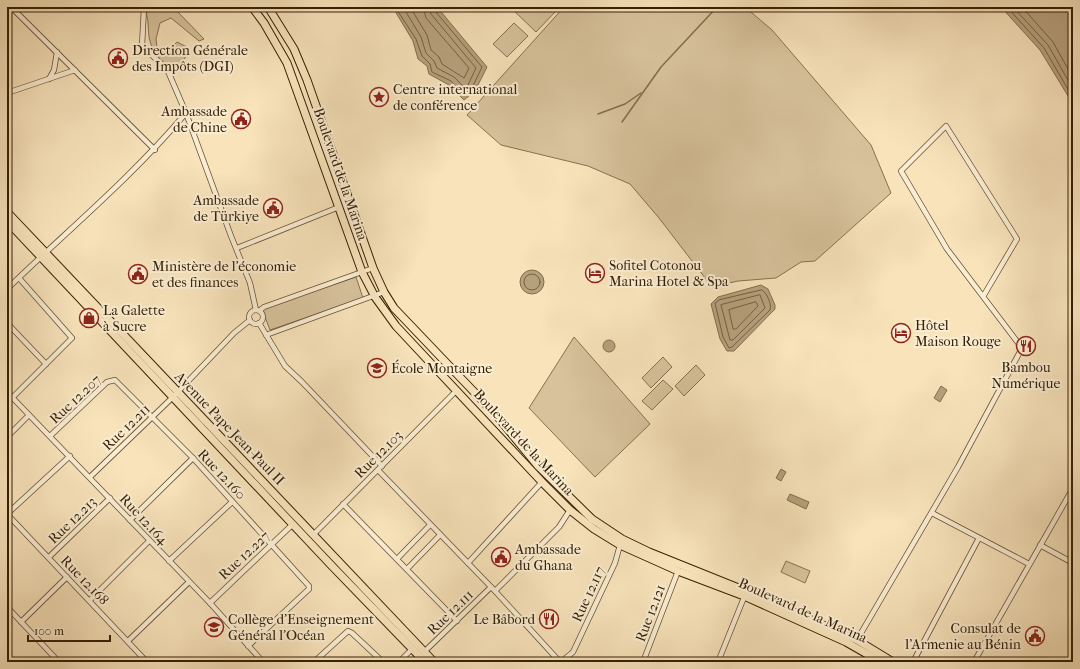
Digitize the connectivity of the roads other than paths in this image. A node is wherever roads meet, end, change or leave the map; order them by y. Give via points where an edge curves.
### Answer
1 (11, 7) edge
2 (144, 7) edge
3 (252, 7) edge
4 (271, 8) edge
5 (57, 52) junction
6 (75, 70) junction
7 (49, 79) junction
8 (7, 93) edge
9 (186, 114) junction
10 (155, 150) junction
11 (339, 207) junction
12 (7, 212) edge
13 (7, 221) edge
14 (238, 248) junction
15 (44, 255) junction
16 (373, 268) junction
17 (362, 272) junction
18 (19, 278) junction
19 (7, 289) edge
20 (384, 292) junction
21 (984, 295) junction
22 (374, 297) junction
23 (257, 310) junction
24 (250, 320) junction
25 (7, 323) edge
26 (260, 323) junction
27 (266, 335) junction
28 (46, 364) junction
29 (115, 380) joint
30 (457, 390) junction
31 (7, 392) edge
32 (176, 395) junction
33 (12, 398) junction
34 (29, 415) junction
35 (153, 417) junction
36 (50, 436) junction
37 (7, 437) edge
38 (70, 456) junction
39 (193, 458) junction
40 (380, 468) junction
41 (90, 477) junction
42 (542, 482) junction
43 (1073, 488) edge
44 (110, 498) junction
45 (232, 502) junction
46 (343, 504) junction
47 (570, 510) junction
48 (932, 513) junction
49 (7, 514) edge
50 (130, 520) junction
51 (293, 524) junction
52 (430, 525) junction
53 (314, 534) junction
54 (440, 535) junction
55 (979, 538) junction
56 (149, 541) junction
57 (272, 543) junction
58 (620, 545) junction
59 (1040, 545) junction
60 (49, 557) junction
61 (397, 559) junction
62 (169, 561) junction
63 (468, 563) junction
64 (1073, 563) edge
65 (1028, 564) junction
66 (407, 569) junction
67 (678, 571) junction
68 (67, 577) junction
69 (189, 582) junction
70 (493, 589) junction
71 (745, 594) junction
72 (90, 600) junction
73 (210, 602) junction
74 (7, 607) edge
75 (458, 621) junction
76 (21, 622) junction
77 (857, 640) junction
78 (128, 641) junction
79 (248, 646) junction
80 (412, 649) junction
81 (424, 652) junction
82 (59, 662) edge
83 (147, 662) edge
84 (263, 662) edge
85 (314, 662) edge
86 (383, 662) edge
87 (399, 662) edge
88 (425, 662) edge
89 (434, 662) edge
90 (561, 662) edge
91 (643, 662) edge
92 (718, 662) edge
93 (881, 662) edge
94 (893, 662) edge
95 (913, 662) edge
96 (974, 662) edge

1 - 5 street
2 - 9 street via 142,46 167,69
3 - 11 main road, Boulevard de la Marina via 287,63
4 - 16 main road, Boulevard de la Marina via 308,80
5 - 6 street
5 - 7 street via 54,70
6 - 7 street
6 - 10 street
7 - 8 street
9 - 10 street
9 - 14 street via 231,236
10 - 15 street
11 - 14 street
11 - 17 main road, Boulevard de la Marina
12 - 15 main road, Avenue Pape Jean-Paul II
13 - 15 main road, Avenue Pape Jean-Paul II
14 - 23 street
15 - 18 street
15 - 32 main road, Avenue Pape Jean-Paul II
16 - 17 street
16 - 20 main road, Boulevard de la Marina
17 - 22 main road, Boulevard de la Marina
17 - 23 street
18 - 19 street
18 - 28 street via 72,338
20 - 22 street
20 - 71 main road, Boulevard de la Marina via 402,317 497,416 538,466 592,519 649,552
21 - 21 street via 948,249 901,170 946,126 1017,239
21 - 48 street via 1022,348
22 - 27 street
22 - 30 main road, Boulevard de la Marina via 396,326
23 - 24 street via 250,315
23 - 26 street via 263,317
24 - 26 street via 254,324
24 - 32 street, Rue 12.211 via 234,333
25 - 28 street
26 - 27 street
27 - 40 street via 285,366
28 - 33 street
29 - 35 street, Rue 12.160
29 - 36 street, Rue 12.207 via 107,382
30 - 40 street, Rue 12.103
30 - 42 main road, Boulevard de la Marina
31 - 33 street, Rue 12.164
32 - 35 street, Rue 12.211
32 - 51 main road, Avenue Pape Jean-Paul II
32 - 53 main road, Avenue Pape Jean-Paul II
33 - 34 street, Rue 12.164
34 - 36 street, Rue 12.164
34 - 37 street
35 - 39 street, Rue 12.160
35 - 41 street, Rue 12.211
36 - 38 street, Rue 12.164
38 - 41 street, Rue 12.164
38 - 49 street
39 - 45 street, Rue 12.160
39 - 50 street
40 - 46 street, Rue 12.103
40 - 52 street
41 - 44 street, Rue 12.164
42 - 47 main road, Boulevard de la Marina
42 - 63 street
43 - 59 street
44 - 50 street, Rue 12.164
44 - 60 street, Rue 12.213
45 - 57 street, Rue 12.160
45 - 62 street
46 - 53 street, Rue 12.103
46 - 61 street
47 - 58 main road, Boulevard de la Marina
47 - 70 street, Rue 12.111 via 559,527
48 - 55 street
48 - 77 street
49 - 60 street, Rue 12.168
50 - 56 street, Rue 12.164
51 - 57 street, Rue 12.227
51 - 80 main road, Avenue Pape Jean-Paul II
52 - 54 street
52 - 61 street
53 - 81 main road, Avenue Pape Jean-Paul II
54 - 63 street
54 - 66 street
55 - 65 street
55 - 95 street
56 - 62 street, Rue 12.164
56 - 72 street
57 - 73 street, Rue 12.227
57 - 79 street, Rue 12.160 via 309,586 309,590
58 - 67 main road, Boulevard de la Marina
58 - 90 street, Rue 12.117 via 615,563 573,652
59 - 64 street
59 - 65 street
60 - 68 street, Rue 12.168
61 - 66 street
62 - 69 street, Rue 12.164
63 - 70 street
65 - 96 street
66 - 75 street
67 - 71 main road, Boulevard de la Marina
67 - 91 street, Rue 12.121
68 - 72 street, Rue 12.168
68 - 76 street
69 - 73 street, Rue 12.164
69 - 78 street
70 - 75 street, Rue 12.111
70 - 90 street
71 - 77 main road, Boulevard de la Marina
71 - 92 street
71 - 93 main road, Boulevard de la Marina via 846,642
72 - 78 street, Rue 12.168
73 - 79 street, Rue 12.164
74 - 76 street
75 - 81 street, Rue 12.111
76 - 82 street
77 - 94 main road, Boulevard de la Marina
78 - 83 street, Rue 12.168
79 - 84 street, Rue 12.164
80 - 87 street
80 - 88 main road, Avenue Pape Jean-Paul II
81 - 89 main road, Avenue Pape Jean-Paul II
85 - 86 street via 348,631

